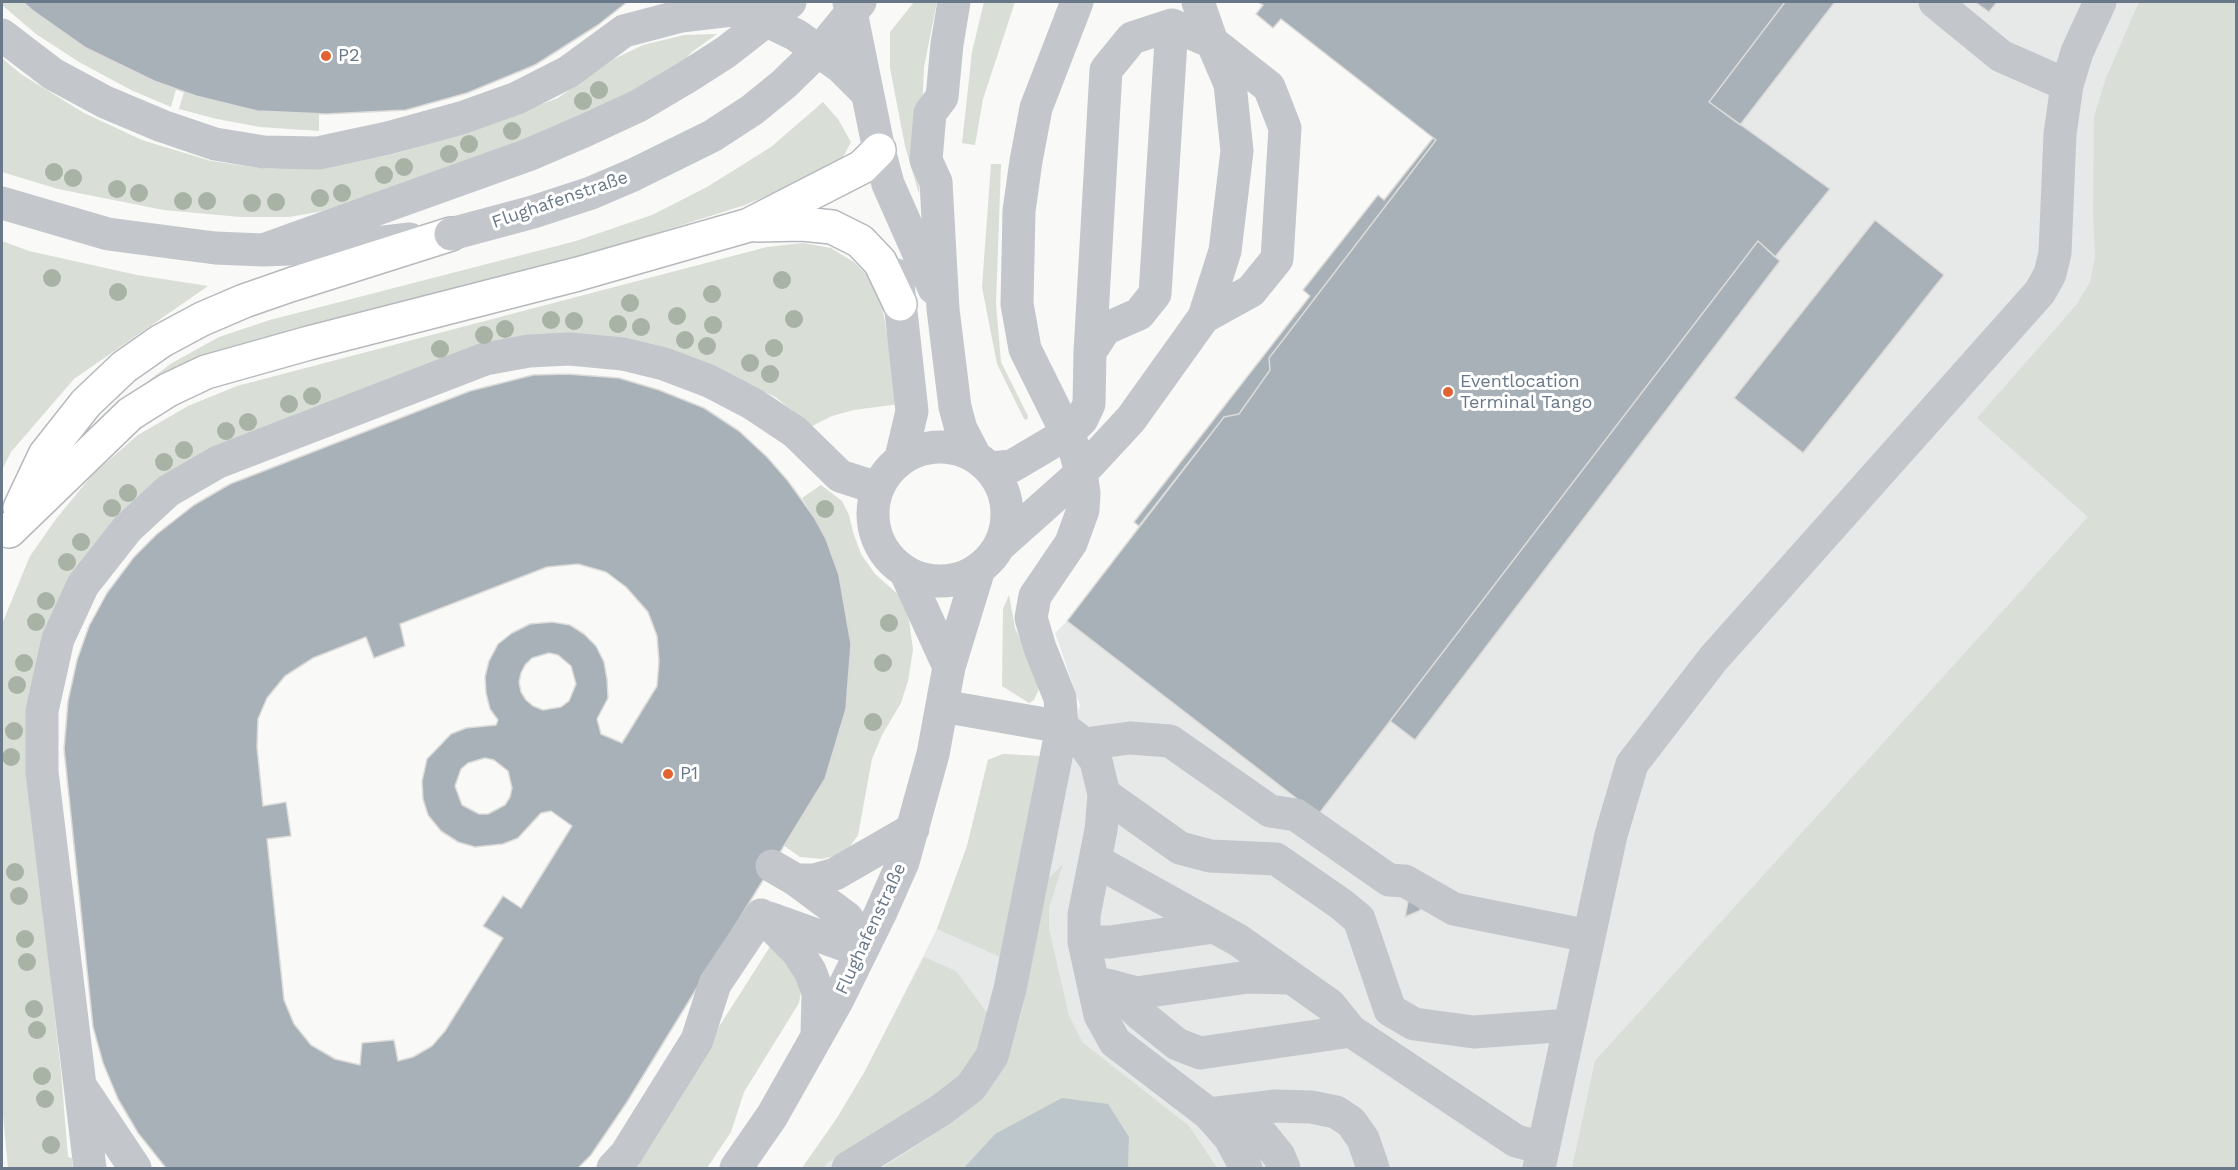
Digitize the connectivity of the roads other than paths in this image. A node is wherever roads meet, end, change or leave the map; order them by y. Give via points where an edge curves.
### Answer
1 (849, 2) edge
2 (860, 2) edge
3 (954, 2) edge
4 (1077, 2) edge
5 (1198, 2) edge
6 (1935, 2) edge
7 (2100, 2) edge
8 (779, 11) edge
9 (1172, 25) junction
10 (2, 35) edge
11 (1212, 42) junction
12 (2067, 85) junction
13 (867, 93) junction
14 (879, 150) junction
15 (888, 184) junction
16 (2, 203) edge
17 (749, 225) junction
18 (451, 234) junction
19 (263, 250) junction
20 (900, 304) junction
21 (943, 309) junction
22 (1204, 317) junction
23 (1090, 352) junction
24 (1068, 433) junction
25 (901, 458) junction
26 (982, 462) junction
27 (1081, 472) junction
28 (877, 488) junction
29 (5, 537) edge
30 (989, 558) junction
31 (905, 571) junction
32 (949, 667) junction
33 (942, 706) junction
34 (1073, 735) junction
35 (1104, 794) junction
36 (913, 829) junction
37 (1096, 861) junction
38 (754, 911) junction
39 (1214, 927) junction
40 (1589, 936) junction
41 (861, 951) junction
42 (1094, 967) junction
43 (1290, 978) junction
44 (1570, 1024) junction
45 (1351, 1031) junction
46 (817, 1036) junction
47 (80, 1086) junction
48 (1220, 1113) junction
49 (1541, 1158) edge
50 (93, 1160) edge
51 (135, 1168) edge
52 (613, 1168) edge
53 (736, 1168) edge
54 (848, 1168) edge
55 (1246, 1168) edge
56 (1284, 1168) edge
57 (1373, 1168) edge

1 - 13 street, Flughafenstraße
2 - 18 street, Flughafenstraße, bridge via 829,40 784,84 712,136 591,193
3 - 21 street, Flughafenstraße via 942,97 930,113 926,160 936,182
4 - 24 street via 1036,108 1019,210 1017,304 1025,349
5 - 11 street
6 - 12 street via 2001,56
7 - 12 street
8 - 10 street via 732,10 648,23 624,31 568,72 517,98 461,118 318,153 264,152 215,144 162,126 53,74
8 - 13 street via 796,35 841,67
8 - 19 street, Flughafenstraße via 726,52 638,106 528,155
9 - 11 street
9 - 23 street via 1155,294 1139,314 1104,329
9 - 23 street via 1132,38 1106,70
11 - 22 street via 1230,84 1237,151 1225,251
11 - 22 street via 1269,87 1285,128 1277,259 1251,291
12 - 40 street via 2060,134 2055,253 2040,292 1713,659 1632,764 1611,835
13 - 14 street, Flughafenstraße
14 - 15 street, Flughafenstraße
14 - 17 highway via 862,167
15 - 20 street, Flughafenstraße
15 - 21 street, Flughafenstraße
16 - 19 street, Flughafenstraße via 108,234
17 - 20 highway via 832,226 860,241 880,262
17 - 29 highway via 206,372 130,414
18 - 19 street, Flughafenstraße via 341,247
18 - 29 highway via 290,285 202,319 161,341 124,367 86,403 45,455
20 - 25 street, Flughafenstraße via 912,411
21 - 26 street, Flughafenstraße via 955,407 961,429
22 - 27 street via 1131,419
23 - 24 street via 1089,404 1082,419
24 - 26 street via 1012,466
24 - 27 street
25 - 26 street, Flughafenstraße via 938,446 957,448
25 - 28 street, Flughafenstraße
26 - 30 street, Flughafenstraße via 1000,481 1008,514 1006,531
27 - 30 street
27 - 34 street via 1083,510 1071,543 1035,596 1031,618
28 - 31 street, Flughafenstraße via 873,512 876,535 887,555
28 - 47 street via 840,476 795,432 709,381 622,354 570,349 529,351 485,360 218,462 168,491 127,529 83,585 58,639 42,711 42,772
30 - 31 street, Flughafenstraße via 965,576 950,580 919,578
30 - 32 street, Flughafenstraße
31 - 32 street, Flughafenstraße
32 - 33 street, Flughafenstraße
33 - 34 street
33 - 36 street, Flughafenstraße
34 - 35 street via 1096,760
34 - 40 street via 1170,741 1270,811 1296,815 1389,879 1405,881 1454,909
34 - 54 street via 992,1056 971,1087
35 - 37 street
35 - 44 street via 1180,848 1210,856 1276,859 1341,904 1359,919 1390,1011 1414,1024 1474,1032
36 - 41 street, Flughafenstraße via 903,862
36 - 41 street via 835,874 814,880 784,873 847,918 859,938
37 - 39 street
37 - 42 street via 1084,915
38 - 41 street
38 - 46 street via 797,951 810,971 819,992
38 - 52 street via 715,984 697,1040 626,1154
39 - 42 street via 1110,942
39 - 43 street
40 - 44 street
41 - 46 street, Flughafenstraße
42 - 43 street via 1136,993 1248,977
42 - 45 street via 1141,1015 1177,1044 1200,1053
42 - 48 street via 1100,1015 1115,1042
43 - 45 street via 1330,1005
44 - 49 street
45 - 49 street
46 - 53 street, Flughafenstraße via 772,1116
47 - 50 street
47 - 51 street
48 - 55 street
48 - 56 street via 1262,1135
48 - 57 street via 1276,1106 1336,1112 1363,1139

